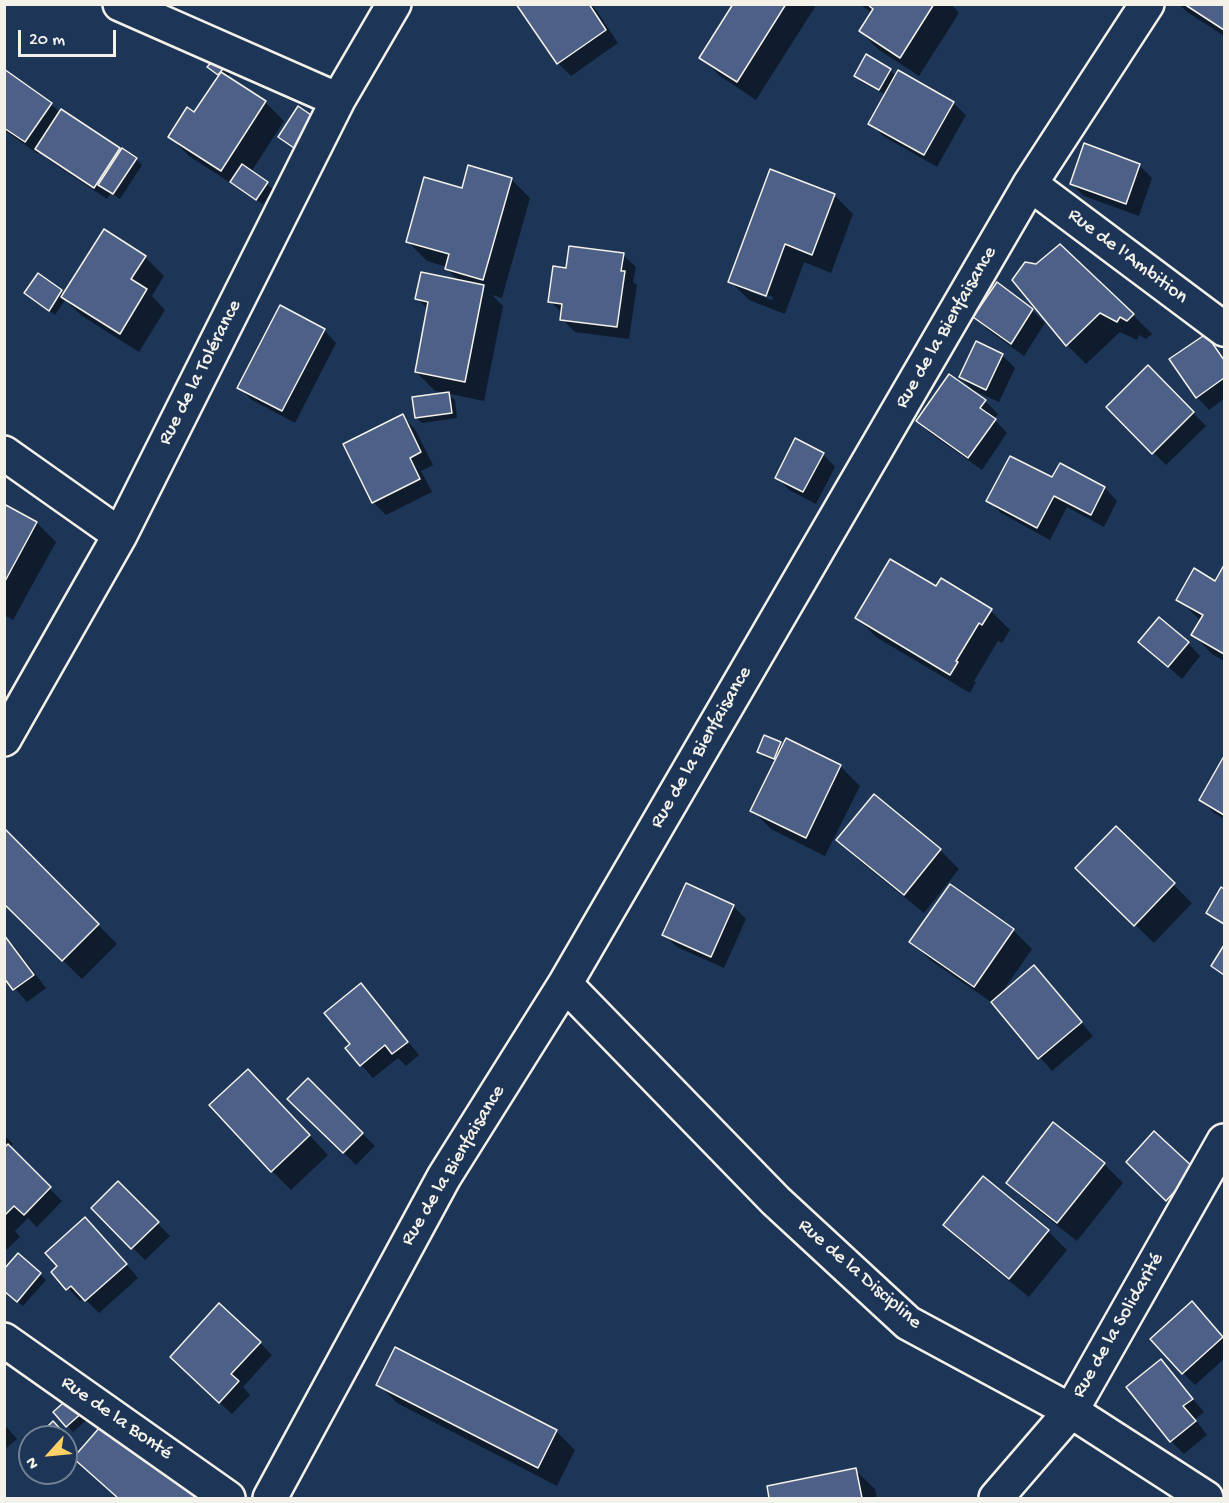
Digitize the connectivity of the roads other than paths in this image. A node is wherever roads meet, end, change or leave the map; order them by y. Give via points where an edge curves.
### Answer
1 (120, 4) edge
2 (394, 4) edge
3 (1147, 4) edge
4 (338, 100) junction
5 (1030, 184) junction
6 (1224, 329) edge
7 (4, 453) edge
8 (120, 535) junction
9 (4, 739) edge
10 (565, 984) junction
11 (1224, 1141) edge
12 (4, 1340) edge
13 (1071, 1411) junction
14 (228, 1498) edge
15 (270, 1498) edge
16 (996, 1498) edge
17 (1206, 1498) edge

1 - 4 street
2 - 4 street, Rue de la Tolérance
3 - 5 street, Rue de la Bienfaisance
4 - 8 street, Rue de la Tolérance
5 - 6 street, Rue de l'Ambition
5 - 10 street, Rue de la Bienfaisance
7 - 8 street
8 - 9 street, Rue de la Tolérance
10 - 13 street, Rue de la Discipline via 776,1201 908,1323
10 - 15 street, Rue de la Bienfaisance via 444,1177
11 - 13 street, Rue de la Solidarité
12 - 14 street, Rue de la Bonté
13 - 16 street, Rue de la Solidarité
13 - 17 street, Rue de la Discipline

